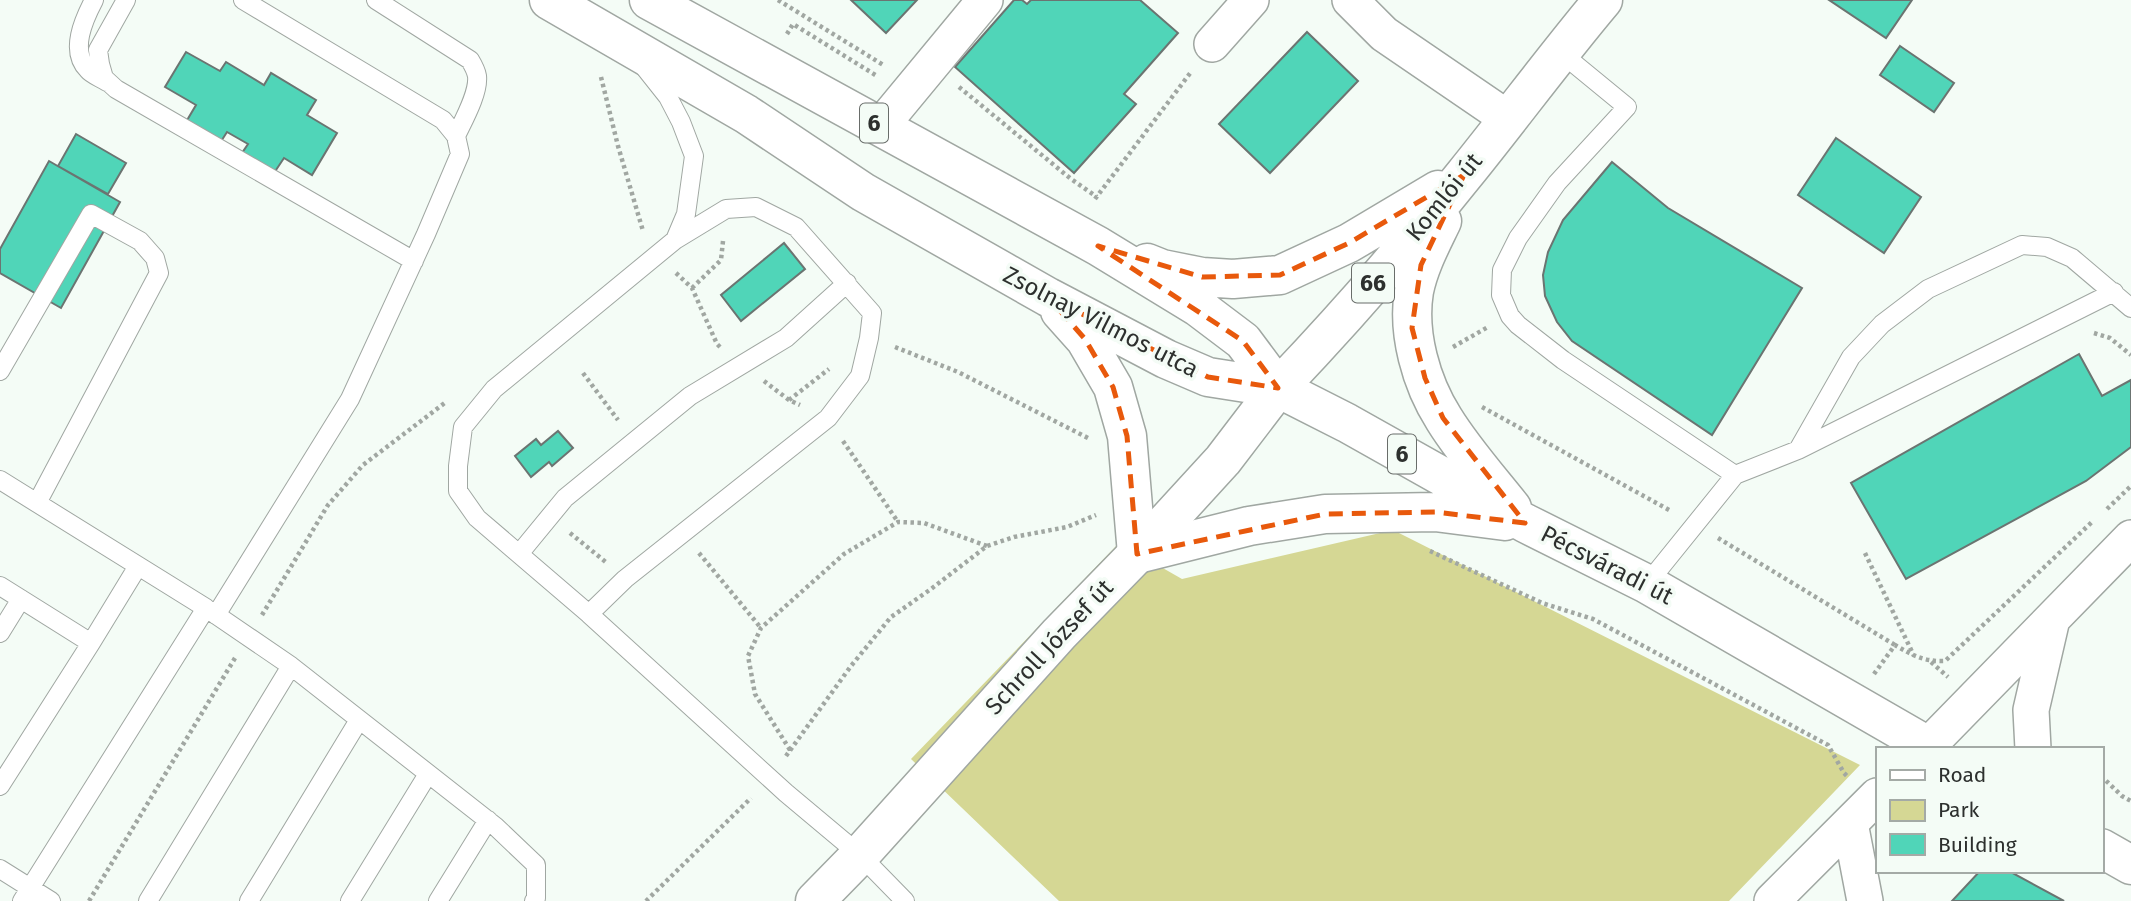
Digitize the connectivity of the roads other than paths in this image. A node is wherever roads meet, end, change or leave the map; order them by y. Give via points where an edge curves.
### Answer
1 (94, 0) edge
2 (126, 0) edge
3 (243, 0) edge
4 (376, 0) edge
5 (549, 0) edge
6 (649, 0) edge
7 (985, 0) edge
8 (1251, 0) edge
9 (1350, 0) edge
10 (1603, 0) edge
11 (1212, 44) road end
12 (628, 46) junction
13 (1560, 51) junction
14 (111, 84) junction
15 (1507, 118) junction
16 (880, 127) junction
17 (456, 136) junction
18 (1464, 175) junction
19 (675, 240) junction
20 (1098, 246) junction
21 (414, 261) junction
22 (847, 283) junction
23 (2114, 292) junction
24 (1048, 297) junction
25 (2131, 308) edge
26 (0, 371) edge
27 (1278, 388) junction
28 (1798, 450) junction
29 (1735, 475) junction
30 (0, 480) edge
31 (37, 503) junction
32 (1525, 523) junction
33 (2131, 538) edge
34 (519, 554) junction
35 (1137, 554) junction
36 (138, 566) junction
37 (1647, 584) junction
38 (0, 586) edge
39 (21, 599) junction
40 (211, 611) junction
41 (589, 614) junction
42 (2052, 619) junction
43 (0, 633) edge
44 (91, 643) junction
45 (291, 666) junction
46 (359, 720) junction
47 (1927, 747) edge
48 (1930, 747) edge
49 (2033, 747) edge
50 (428, 774) junction
51 (0, 786) edge
52 (1867, 806) edge
53 (488, 820) junction
54 (2103, 849) edge
55 (860, 855) junction
56 (2131, 865) edge
57 (0, 869) edge
58 (26, 895) edge
59 (51, 901) edge
60 (148, 901) edge
61 (249, 901) edge
62 (351, 901) edge
63 (438, 901) edge
64 (534, 901) edge
65 (815, 901) edge
66 (905, 901) edge
67 (1772, 901) edge
68 (1865, 901) edge

1 - 14 lane via 83,23 81,60
2 - 14 lane via 98,50 104,78
3 - 17 lane via 443,120
4 - 17 lane via 470,60 477,83
5 - 12 main road, Zsolnay Vilmos utca / 6
6 - 16 main road, 6
7 - 16 street
8 - 11 street
9 - 15 street via 1384,34
10 - 13 main road, Komlói út / 66
12 - 19 lane via 668,97 694,156 686,214
12 - 24 main road, Zsolnay Vilmos utca / 6 via 746,114 863,192
13 - 15 main road, Komlói út / 66
13 - 29 lane via 1626,107 1557,183 1518,238 1502,270 1502,295 1510,316 1563,360
14 - 21 lane
15 - 18 main road, Komlói út / 66
16 - 20 main road, 6
17 - 21 lane via 460,154
18 - 20 main road via 1349,243 1280,275 1202,277 1162,269
18 - 27 main road, Komlói út / 66 via 1336,328
18 - 32 main road via 1421,265 1412,328 1425,379 1443,418
19 - 22 lane via 726,209 756,207 796,227
19 - 34 lane via 494,388 463,428 458,491 477,518
20 - 27 main road, 6 via 1198,307 1243,341
21 - 40 lane via 350,399
22 - 34 lane via 786,338 690,396 565,498
22 - 41 lane via 872,313 869,338 860,376 828,418 625,579
23 - 25 lane
23 - 28 lane
23 - 28 lane via 2072,258 2047,247 2022,245 1928,289 1882,324 1852,358
24 - 27 main road, Zsolnay Vilmos utca / 6 via 1208,377
24 - 35 main road via 1085,339 1114,387 1127,436
26 - 31 lane via 91,214 140,241 155,258 159,274
27 - 32 main road, Pécsváradi út / 6
27 - 35 main road, Schroll József út via 1223,460
28 - 29 lane
29 - 37 lane
30 - 31 lane
31 - 36 lane
32 - 35 main road via 1435,512 1325,514 1250,526
32 - 37 main road, Pécsváradi út / 6
33 - 42 street
34 - 41 lane
35 - 55 main road, Schroll József út
36 - 40 lane
36 - 44 lane
37 - 47 main road, Pécsváradi út / 6
38 - 39 lane
39 - 43 lane
39 - 44 lane
40 - 45 lane
40 - 58 lane
41 - 55 lane via 767,777
42 - 48 street
42 - 49 street via 2031,710
44 - 51 lane
45 - 46 lane
45 - 60 lane
46 - 50 lane
46 - 61 lane
50 - 53 lane
50 - 62 lane
52 - 67 street
52 - 68 street
53 - 63 lane
53 - 64 lane via 536,864
54 - 56 main road
55 - 65 main road, Schroll József út
55 - 66 lane
57 - 58 lane
58 - 59 lane

